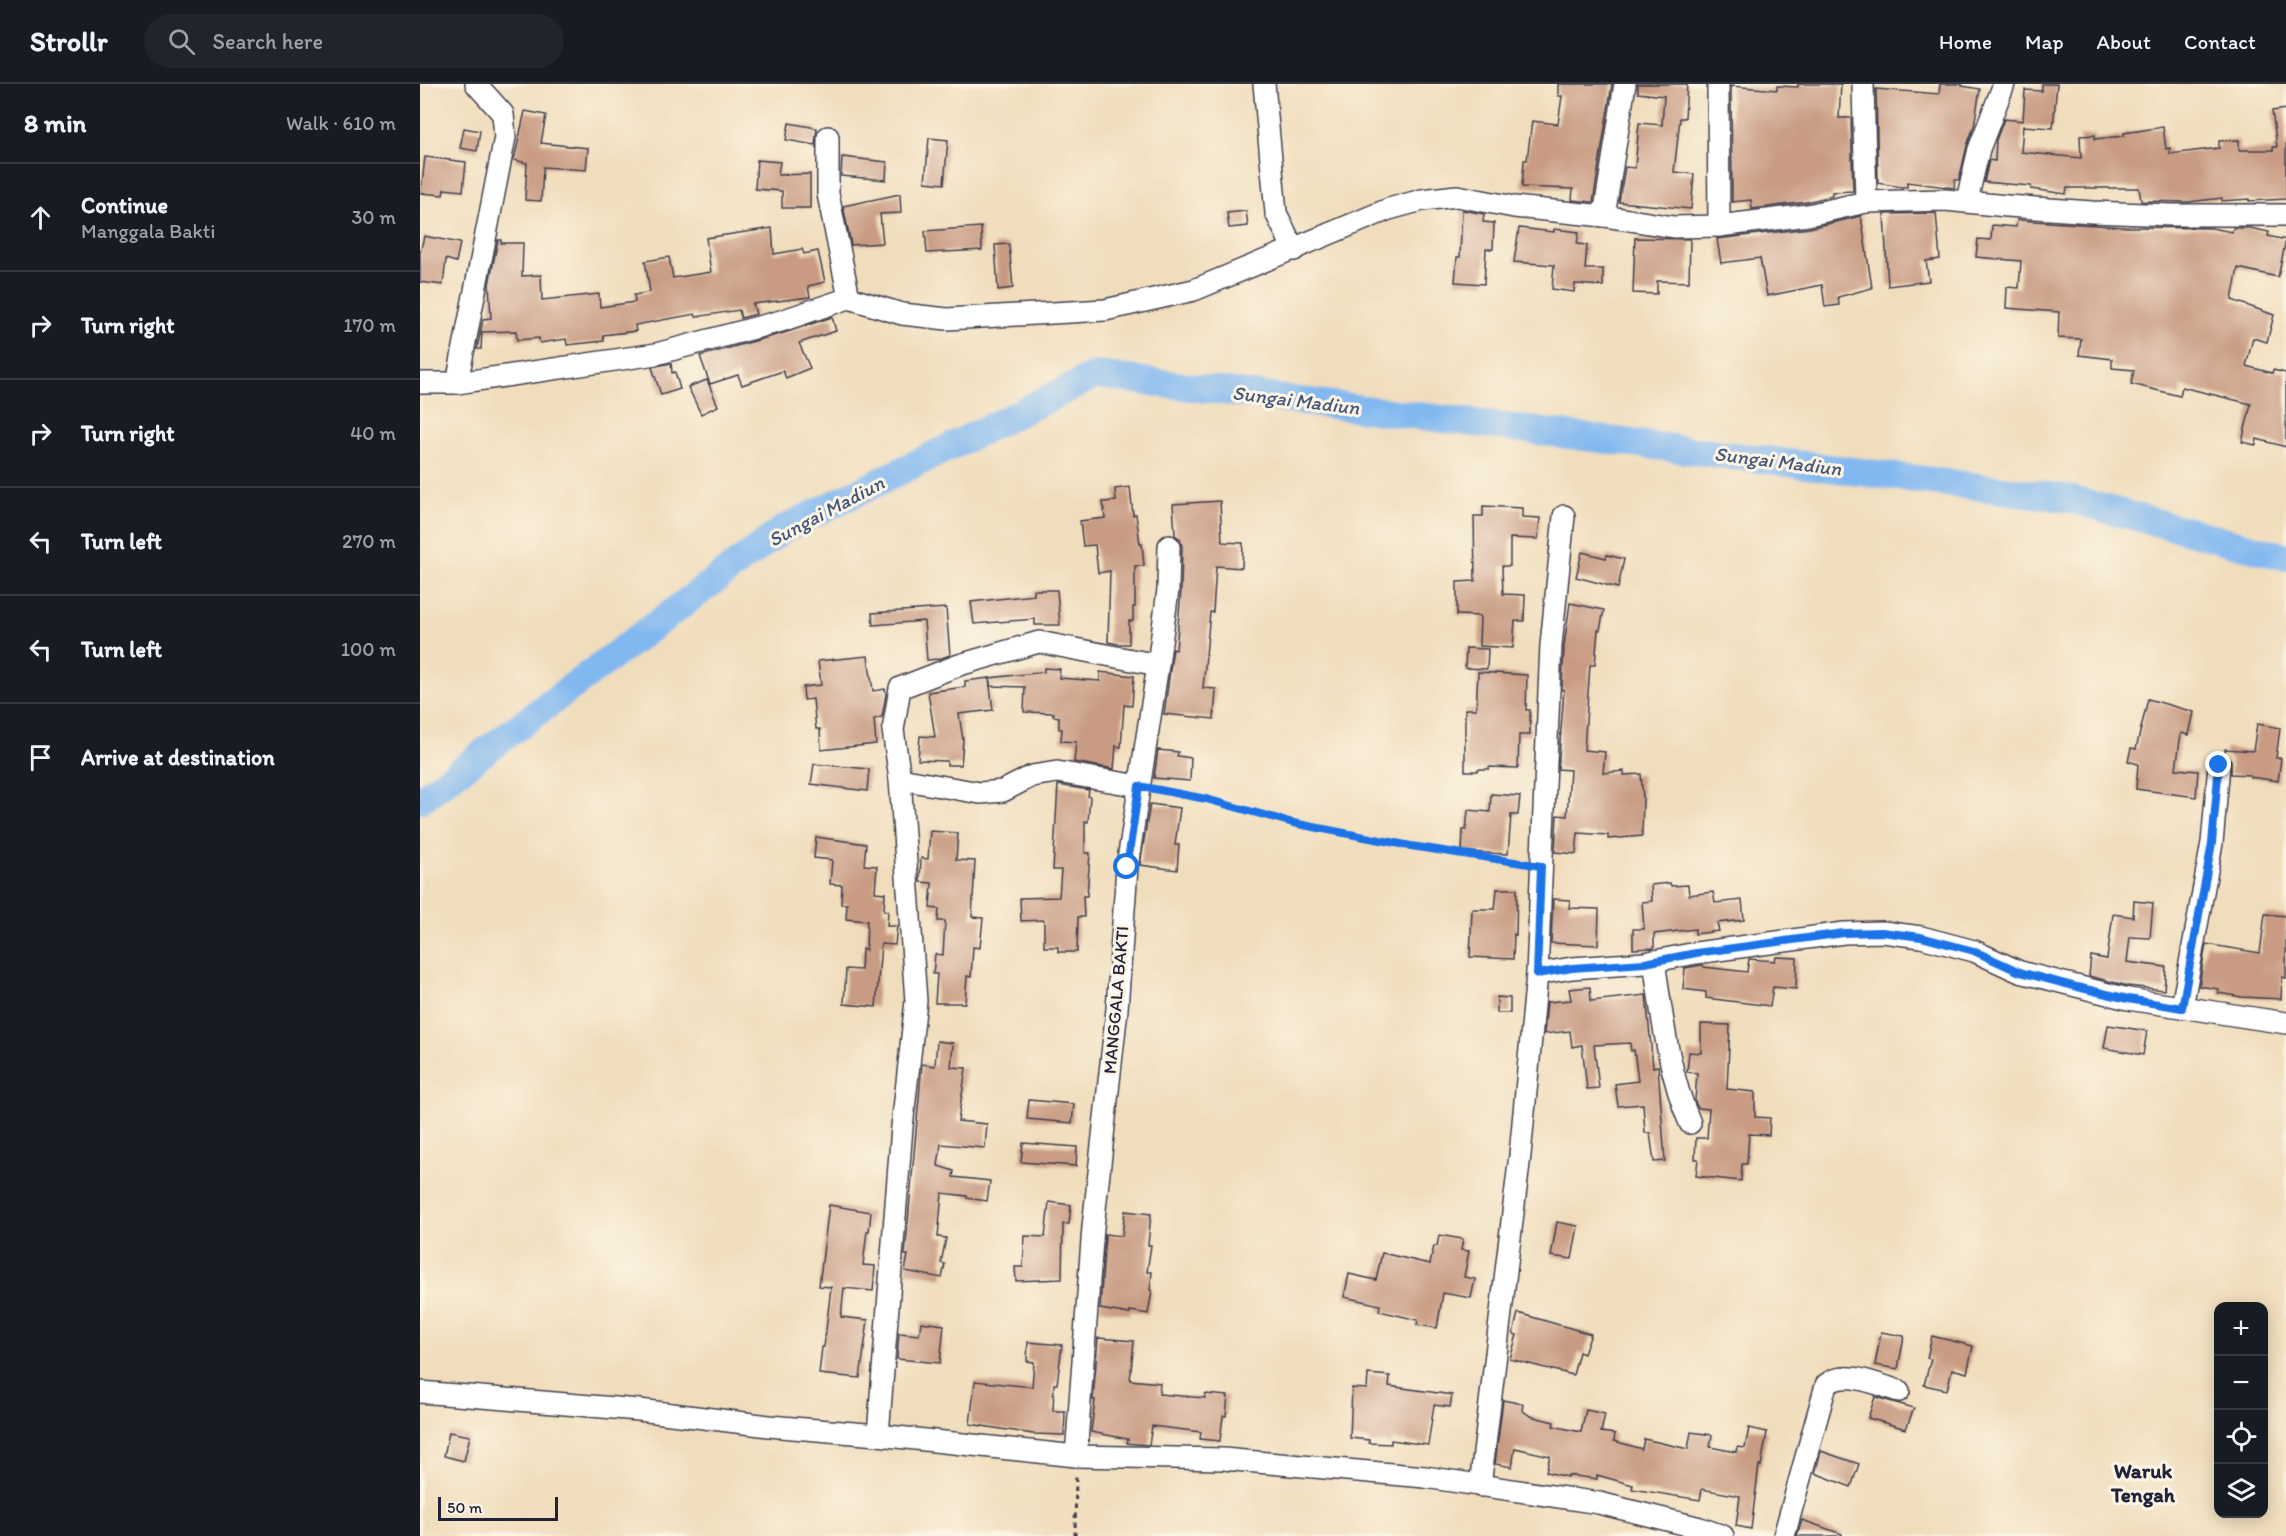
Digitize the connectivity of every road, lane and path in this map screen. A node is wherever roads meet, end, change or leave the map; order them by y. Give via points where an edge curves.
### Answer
1 (476, 84) edge
2 (1264, 84) edge
3 (1625, 84) edge
4 (1718, 84) edge
5 (1863, 84) edge
6 (2004, 84) edge
7 (828, 137) dead end
8 (1967, 201) junction
9 (1866, 202) junction
10 (2286, 215) edge
11 (1604, 216) junction
12 (1719, 226) junction
13 (1294, 250) junction
14 (849, 298) junction
15 (420, 383) edge
16 (457, 383) junction
17 (1564, 516) dead end
18 (1169, 546) dead end
19 (1158, 665) junction
20 (2219, 765) dead end
21 (900, 779) junction
22 (1139, 786) junction
23 (1541, 866) junction
24 (1654, 961) junction
25 (1537, 974) junction
26 (2182, 1008) junction
27 (2286, 1023) edge
28 (1690, 1123) dead end
29 (1899, 1391) dead end
30 (420, 1392) edge
31 (878, 1435) junction
32 (1076, 1456) junction
33 (1480, 1486) junction
34 (1075, 1536) edge
35 (1723, 1536) edge
36 (1784, 1536) edge

1 - 16 street via 501,110 505,137
2 - 13 street via 1276,213
3 - 11 street
4 - 12 street
5 - 9 street
6 - 8 street via 1979,149
7 - 14 street via 828,194
8 - 9 street
8 - 10 street via 2092,212
9 - 12 street via 1808,215
11 - 12 street via 1674,227
11 - 13 street via 1514,207 1457,196 1389,209
13 - 14 street via 1194,290 1104,310 947,319 903,314
14 - 16 street via 781,321 656,354
15 - 16 street
17 - 23 street via 1551,645
18 - 19 street, MANGGALA BAKTI via 1168,590
19 - 21 street via 1039,642 909,683 900,688 893,730
19 - 22 street, MANGGALA BAKTI
20 - 26 street via 2212,843
21 - 22 street via 980,793 1003,791 1032,776 1057,772
21 - 31 street via 916,1001
22 - 23 path via 1206,799 1293,823
22 - 32 street, MANGGALA BAKTI via 1127,867 1117,1009 1092,1227
23 - 25 street
24 - 25 street
24 - 26 street via 1812,937 1882,932 1974,951 2020,972 2065,984
24 - 28 street via 1665,1038
25 - 33 street via 1520,1155
26 - 27 street
29 - 36 street via 1847,1377 1832,1379 1826,1385
30 - 31 street
31 - 32 street
32 - 33 street via 1223,1459 1425,1477
32 - 34 path
33 - 35 street via 1599,1503

